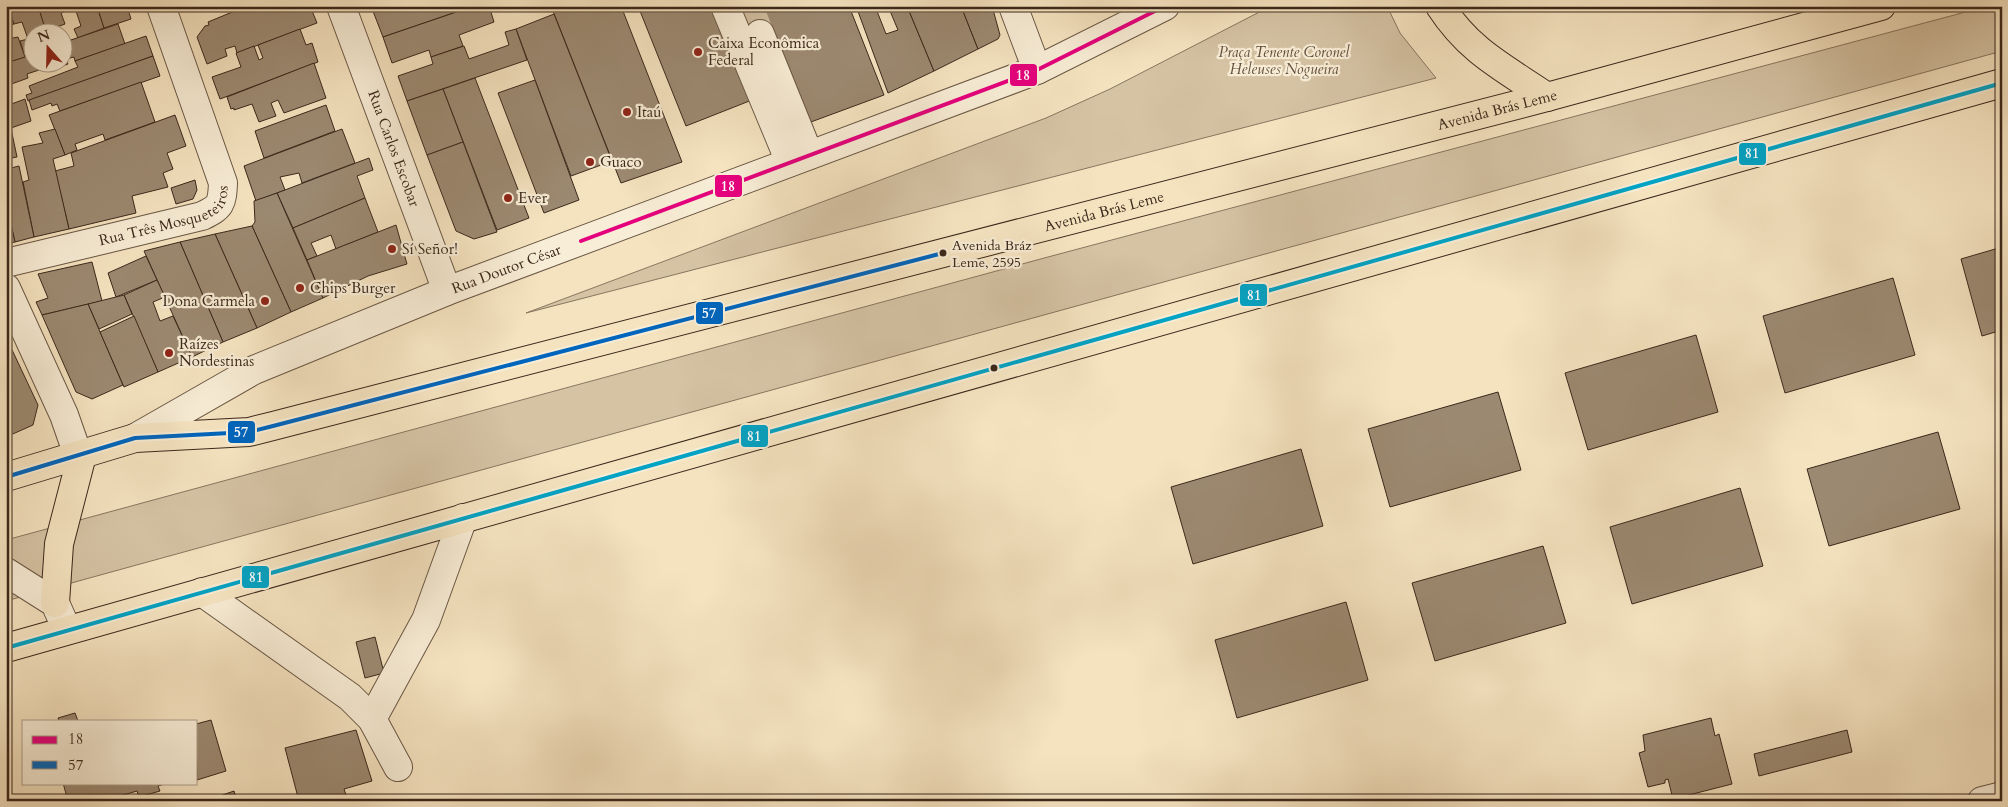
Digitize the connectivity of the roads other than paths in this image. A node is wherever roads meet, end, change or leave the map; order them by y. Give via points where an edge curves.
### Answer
1 (341, 6) edge
2 (726, 6) edge
3 (1014, 6) edge
4 (1165, 6) edge
5 (1440, 6) edge
6 (1881, 6) edge
7 (166, 8) edge
8 (760, 34) tunnel mouth
9 (1037, 70) junction
10 (2002, 83) edge
11 (1547, 97) junction
12 (800, 159) junction
13 (6, 263) edge
14 (6, 288) edge
15 (447, 291) junction
16 (135, 438) junction
17 (80, 455) junction
18 (6, 477) edge
19 (463, 518) junction
20 (6, 572) edge
21 (202, 592) junction
22 (55, 603) junction
23 (67, 630) junction
24 (6, 648) edge
25 (372, 719) junction
26 (398, 767) dead end
27 (2002, 796) edge
28 (1982, 801) edge

1 - 15 street, Rua Carlos Escobar
2 - 12 street
3 - 9 street
4 - 9 street, Rua Doutor César
5 - 11 main road via 1476,50
6 - 11 main road, Avenida Brás Leme
7 - 13 street, Rua Três Mosqueteiros via 223,183 222,201 216,210 202,216
8 - 12 street
9 - 12 street, Rua Doutor César
10 - 19 main road
11 - 16 main road, Avenida Brás Leme via 249,432
12 - 15 street, Rua Doutor César
14 - 17 street
15 - 16 street, Rua Doutor César via 254,370
16 - 17 main road, Avenida Brás Leme
17 - 18 main road, Avenida Brás Leme
17 - 22 main road via 59,544
19 - 21 main road
19 - 25 street via 426,620
20 - 22 street
21 - 23 main road
21 - 25 street via 350,697
22 - 23 street
23 - 24 main road
25 - 26 street
27 - 28 street

